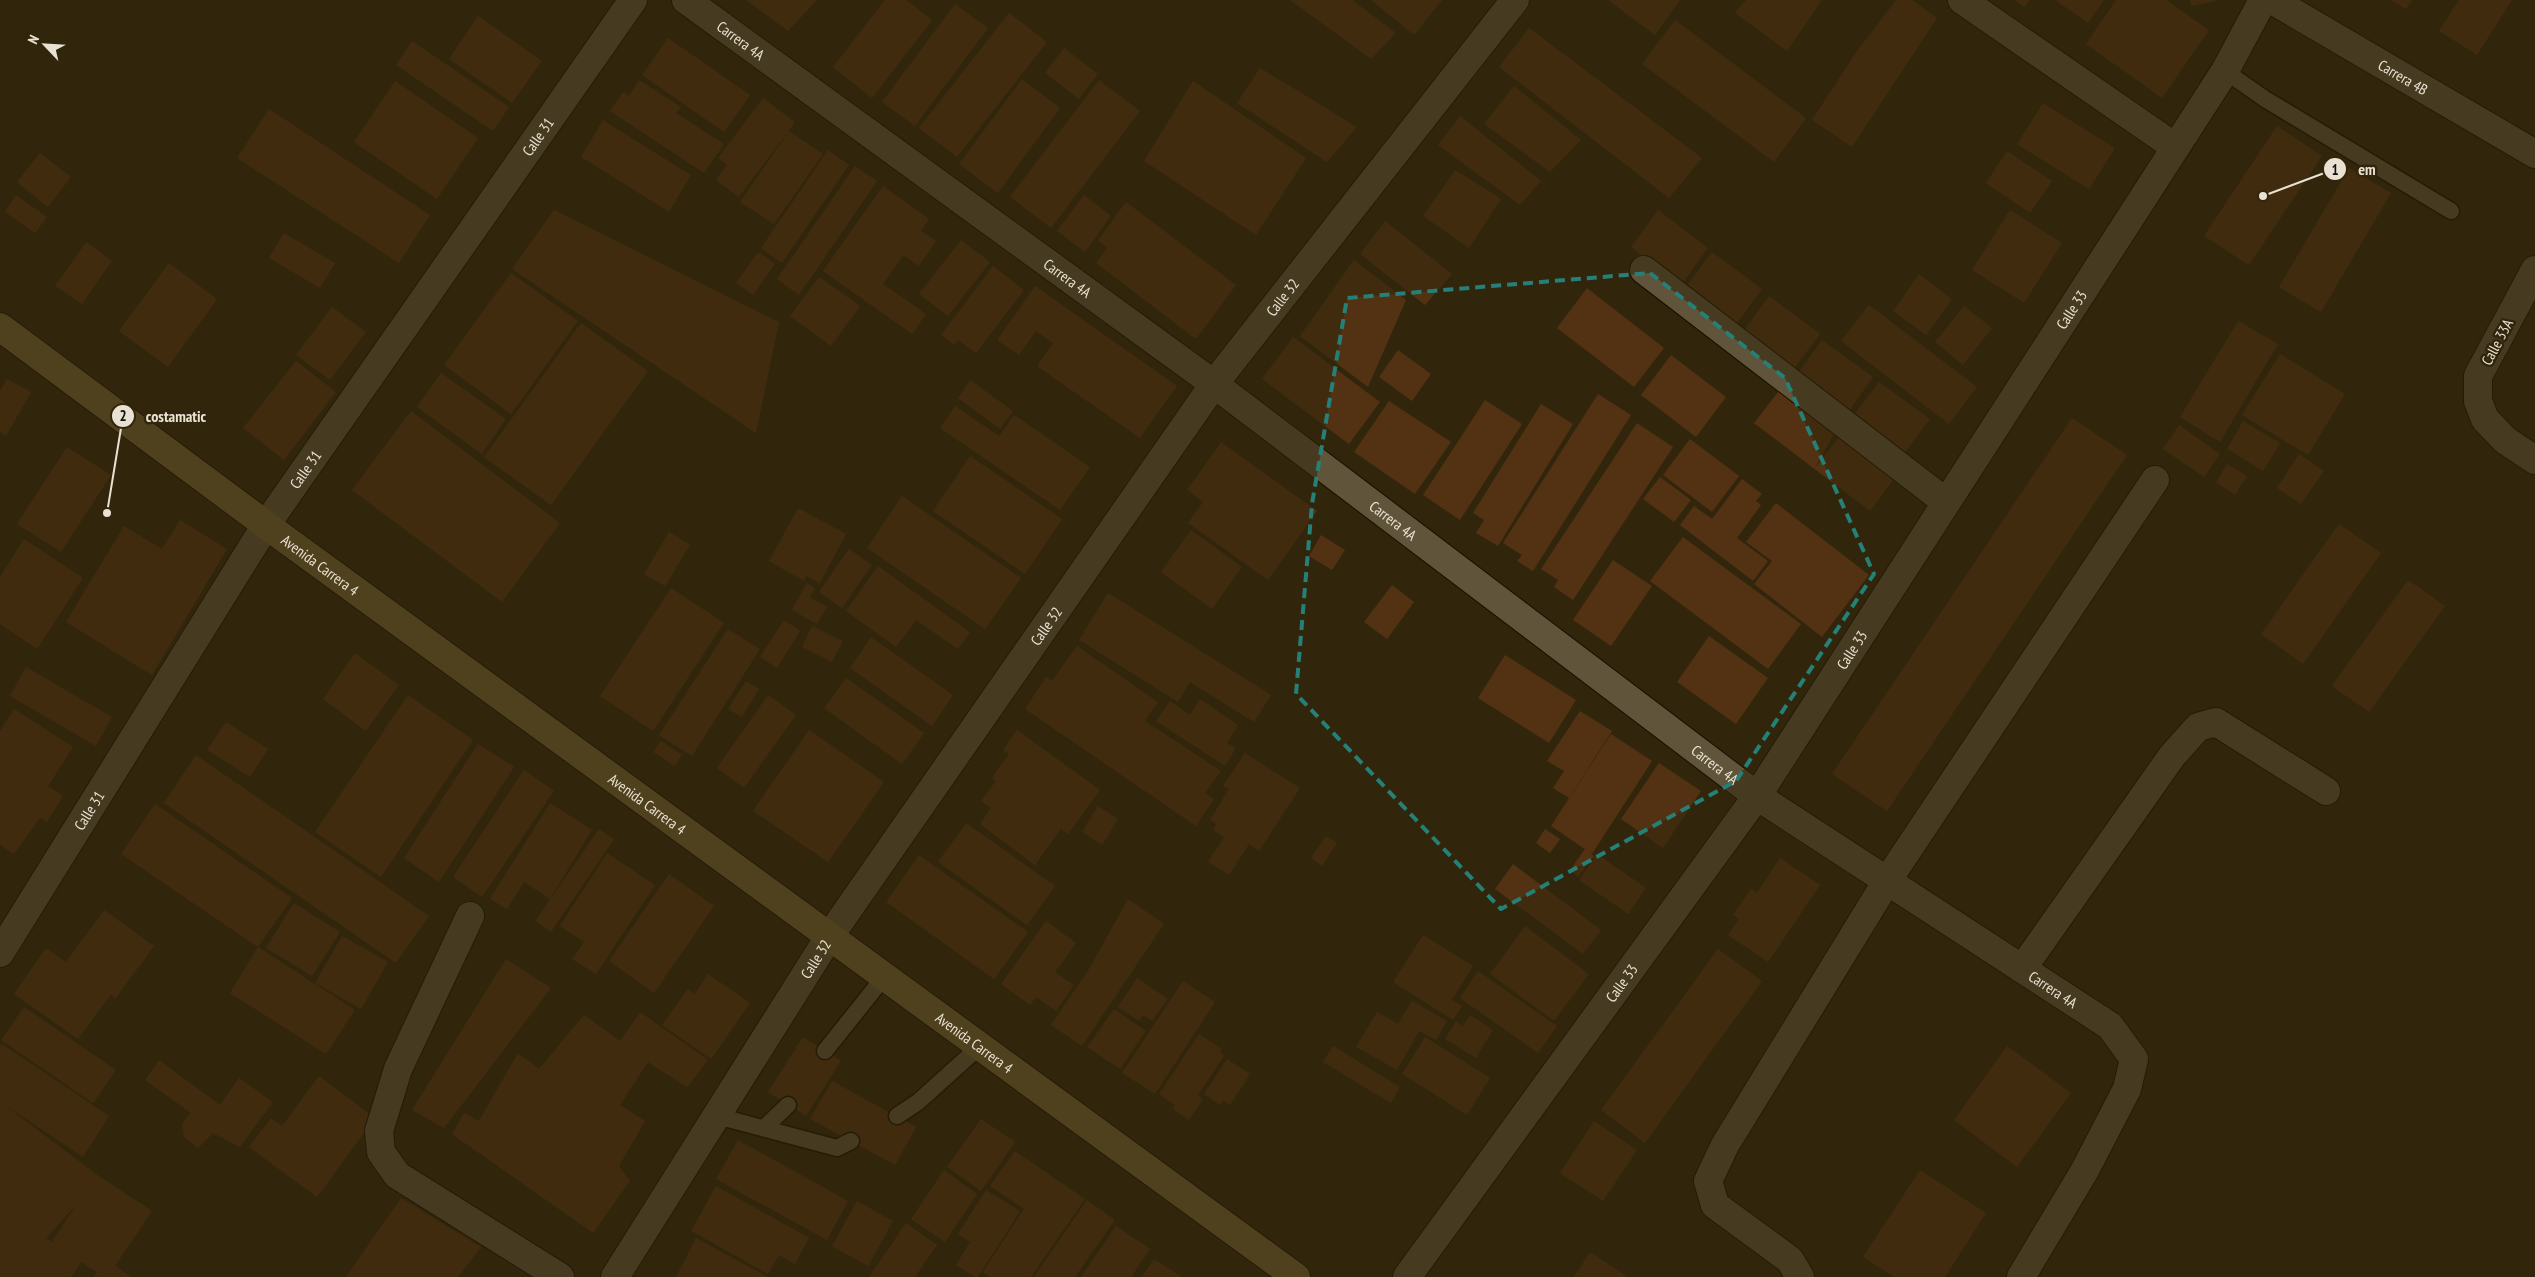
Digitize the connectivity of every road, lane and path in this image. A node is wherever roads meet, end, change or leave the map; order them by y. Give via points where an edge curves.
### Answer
1 (634, 0) edge
2 (686, 0) edge
3 (1515, 0) edge
4 (1962, 0) edge
5 (2263, 0) edge
6 (2272, 0) edge
7 (2225, 71) junction
8 (2175, 147) junction
9 (2535, 154) edge
10 (2451, 212) dead end
11 (1644, 270) dead end
12 (2535, 270) edge
13 (0, 327) edge
14 (1214, 384) junction
15 (2535, 460) edge
16 (2155, 480) dead end
17 (1946, 502) junction
18 (266, 525) junction
19 (2326, 791) dead end
20 (1757, 796) junction
21 (1888, 881) junction
22 (470, 916) dead end
23 (830, 937) junction
24 (0, 953) edge
25 (2022, 969) junction
26 (884, 977) junction
27 (979, 1046) junction
28 (825, 1051) dead end
29 (788, 1105) dead end
30 (717, 1116) junction
31 (897, 1116) dead end
32 (764, 1128) junction
33 (851, 1142) dead end
34 (560, 1277) edge
35 (615, 1277) edge
36 (1296, 1277) edge
37 (1407, 1277) edge
38 (1800, 1277) edge
39 (2022, 1277) edge

1 - 18 street, Calle 31
2 - 14 street, Carrera 4A
3 - 14 street, Calle 32
4 - 8 street
5 - 7 street, Calle 33
6 - 9 street, Carrera 4B
7 - 8 street, Calle 33
7 - 10 lane via 2265,99
8 - 17 street, Calle 33
11 - 17 street
12 - 15 street, Calle 33A via 2478,376 2478,401 2485,419 2505,440
13 - 18 main road, Avenida Carrera 4
14 - 20 street, Carrera 4A
14 - 23 street, Calle 32
16 - 21 street
17 - 20 street, Calle 33
18 - 23 main road, Avenida Carrera 4
18 - 24 street, Calle 31
19 - 25 street via 2216,722 2198,727 2172,756
20 - 21 street, Carrera 4A
20 - 37 street, Calle 33
21 - 25 street, Carrera 4A
21 - 38 street via 1725,1145 1708,1182 1715,1205 1790,1260
22 - 34 street via 398,1069 380,1131 381,1152 397,1175
23 - 26 main road, Avenida Carrera 4
23 - 30 street, Calle 32
25 - 39 street, Carrera 4A via 2110,1026 2134,1059 2127,1089 2085,1170
26 - 27 main road, Avenida Carrera 4
26 - 28 lane
27 - 31 lane via 918,1102
27 - 36 main road, Avenida Carrera 4
29 - 32 lane
30 - 32 lane
30 - 35 street, Calle 32
32 - 33 lane via 837,1148

